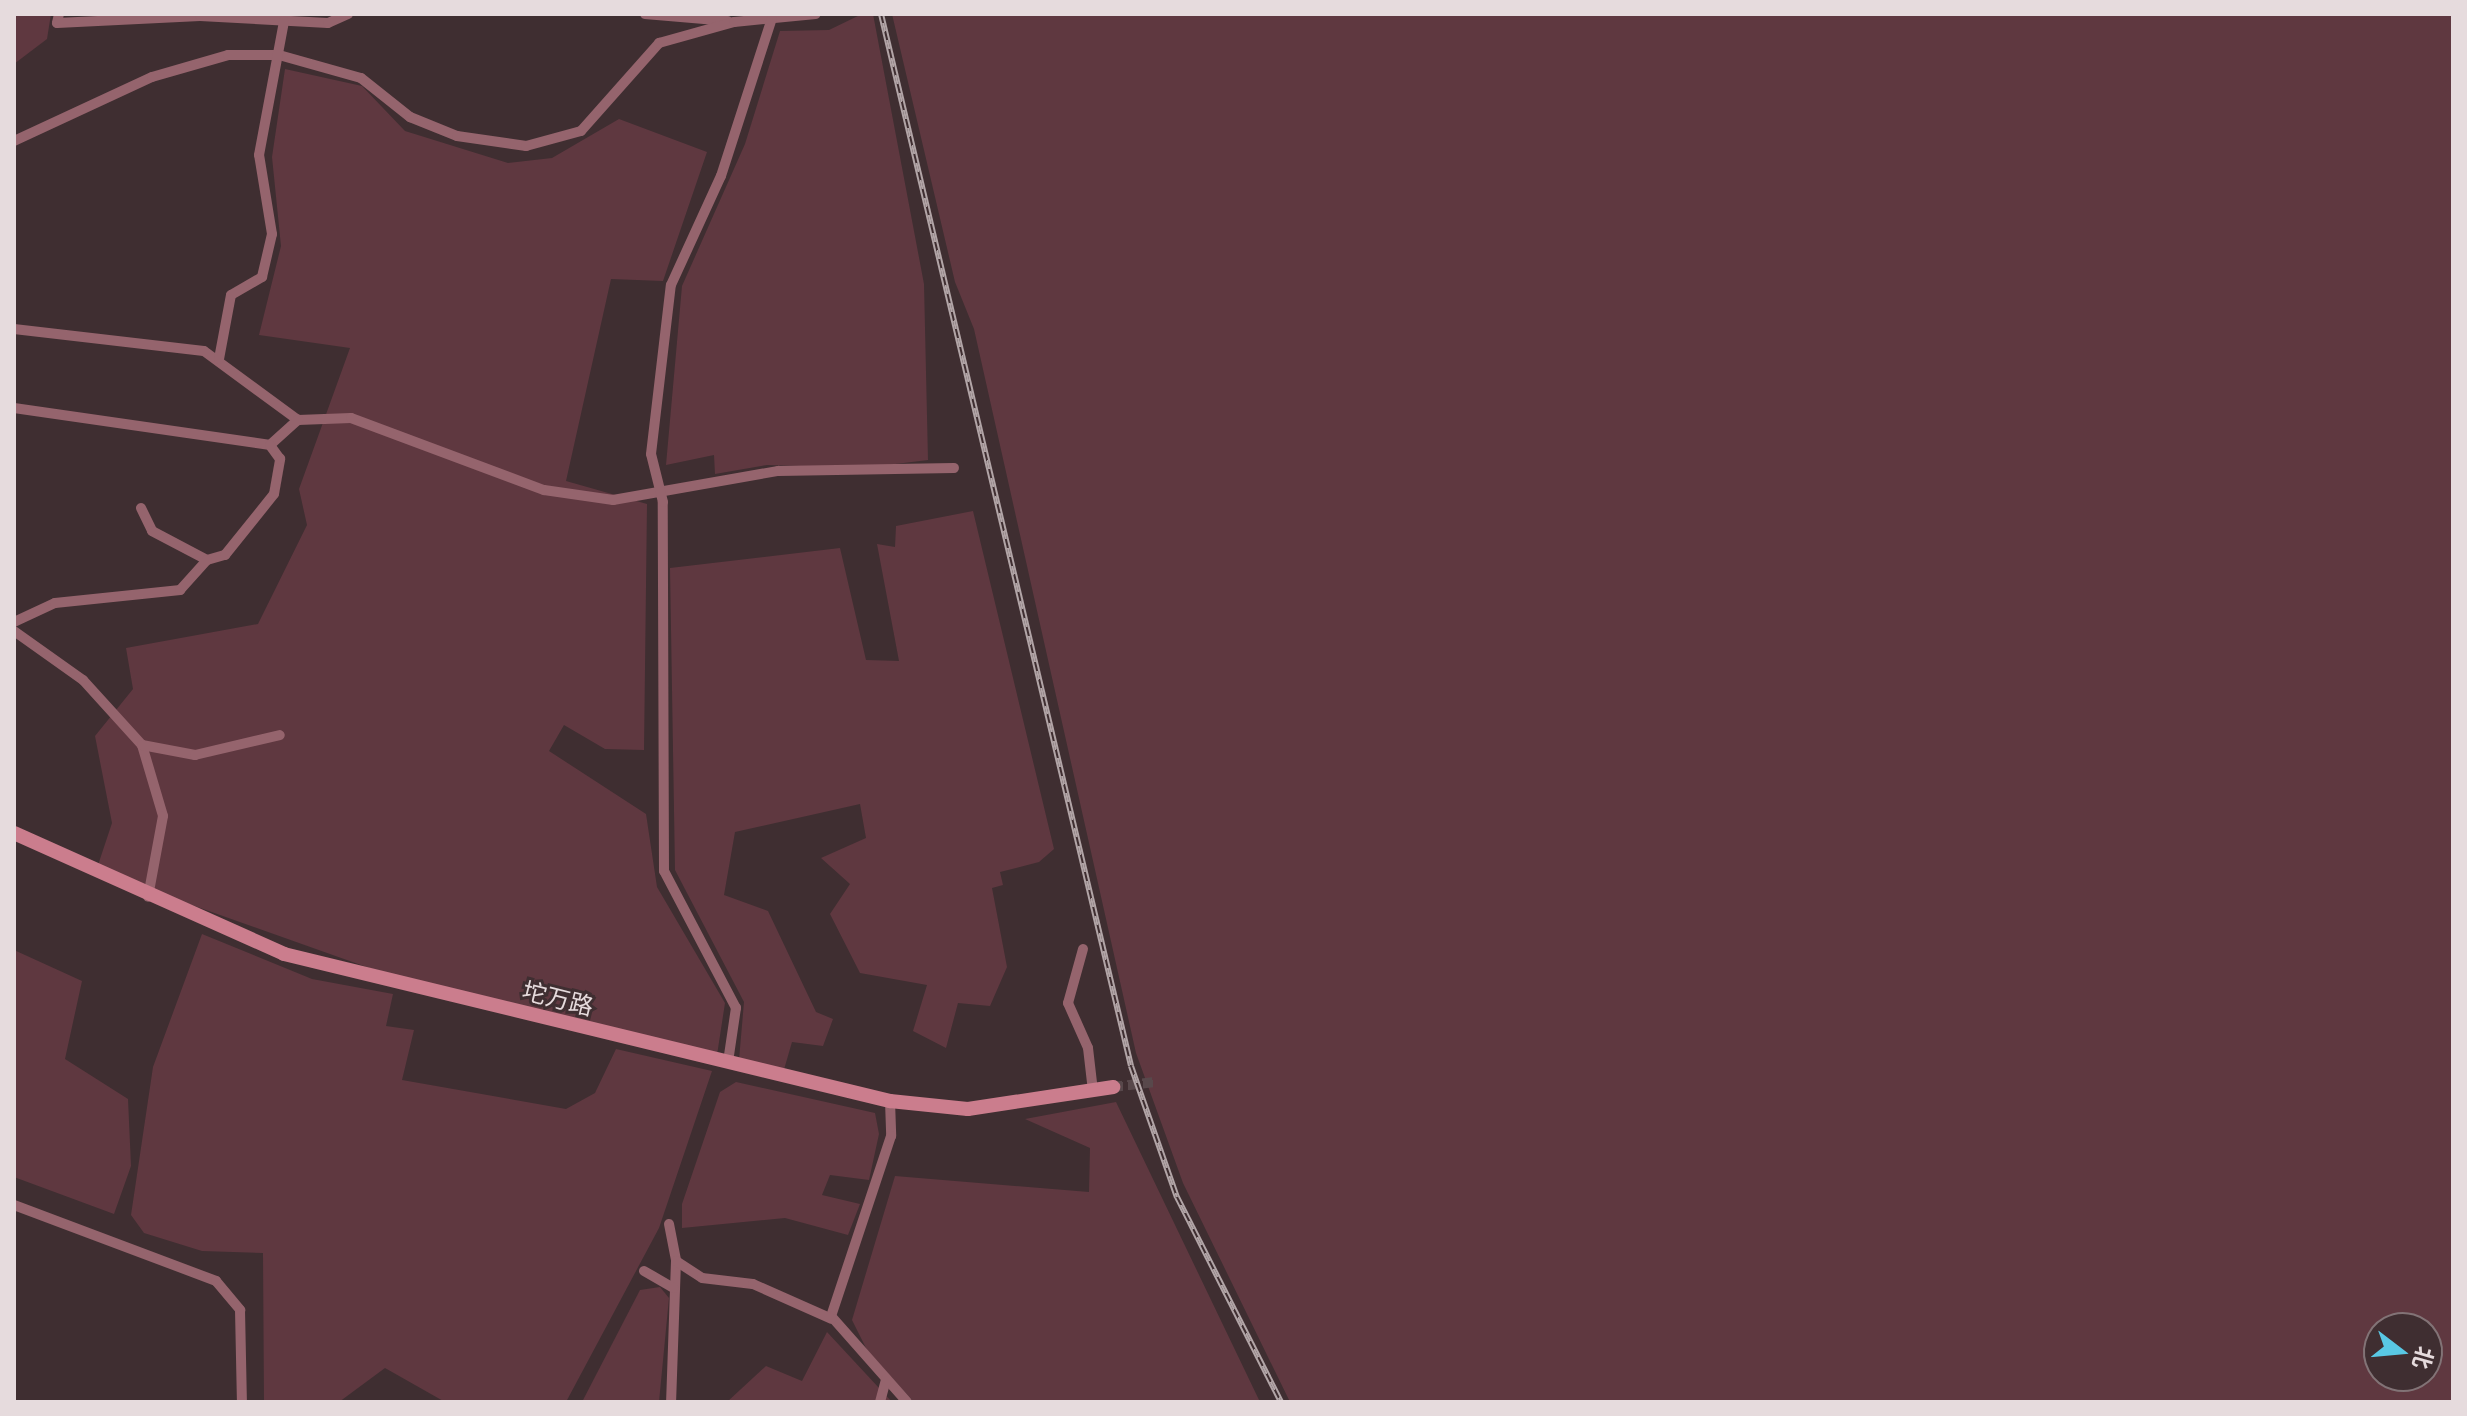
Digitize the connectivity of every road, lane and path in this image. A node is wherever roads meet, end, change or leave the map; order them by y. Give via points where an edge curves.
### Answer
1 (59, 14) edge
2 (348, 14) edge
3 (645, 14) edge
4 (816, 14) edge
5 (772, 18) junction
6 (284, 21) junction
7 (734, 22) junction
8 (279, 55) junction
9 (14, 141) edge
10 (14, 329) edge
11 (219, 359) junction
12 (14, 408) edge
13 (298, 420) junction
14 (270, 445) junction
15 (954, 468) dead end
16 (659, 489) junction
17 (141, 508) dead end
18 (207, 560) junction
19 (14, 622) edge
20 (14, 631) edge
21 (280, 735) dead end
22 (142, 745) junction
23 (14, 833) edge
24 (148, 897) junction
25 (1083, 949) dead end
26 (728, 1062) junction
27 (1113, 1087) tunnel mouth
28 (1093, 1091) junction
29 (890, 1101) junction
30 (14, 1205) edge
31 (669, 1224) dead end
32 (676, 1261) junction
33 (644, 1271) dead end
34 (674, 1288) junction
35 (832, 1319) junction
36 (886, 1379) junction
37 (242, 1402) edge
38 (671, 1402) edge
39 (880, 1402) edge
40 (907, 1402) edge

1 - 6 street via 57,23
2 - 6 street via 328,23
3 - 7 street
4 - 5 street
5 - 7 street
5 - 16 street via 721,176 671,285 651,454
6 - 8 street
7 - 8 street via 659,43 581,131 515,147 457,136 410,117 361,78
8 - 9 street via 228,55 152,77
8 - 11 street via 259,155 272,234 262,277 231,295
10 - 11 street via 204,351
11 - 13 street
12 - 14 street
13 - 14 street
13 - 16 street via 351,418 544,490 613,500
14 - 18 street via 280,459 274,494 234,547
15 - 16 street via 778,471
16 - 26 street via 664,871 736,1008
17 - 18 street via 152,531
18 - 19 street via 180,590 55,603
20 - 22 street via 83,680
21 - 22 street via 195,755
22 - 24 street via 163,816
23 - 24 main road, 坨万路
24 - 26 main road, 坨万路 via 295,957
25 - 28 street via 1068,1003 1088,1048
26 - 29 main road, 坨万路
27 - 28 main road, 坨万路
28 - 29 main road, 坨万路 via 968,1109
29 - 35 street via 891,1136
30 - 37 street via 216,1281 240,1310
31 - 32 street
32 - 34 street
32 - 35 street via 702,1278 753,1284
33 - 34 street
34 - 38 street
35 - 36 street
36 - 39 street
36 - 40 street

